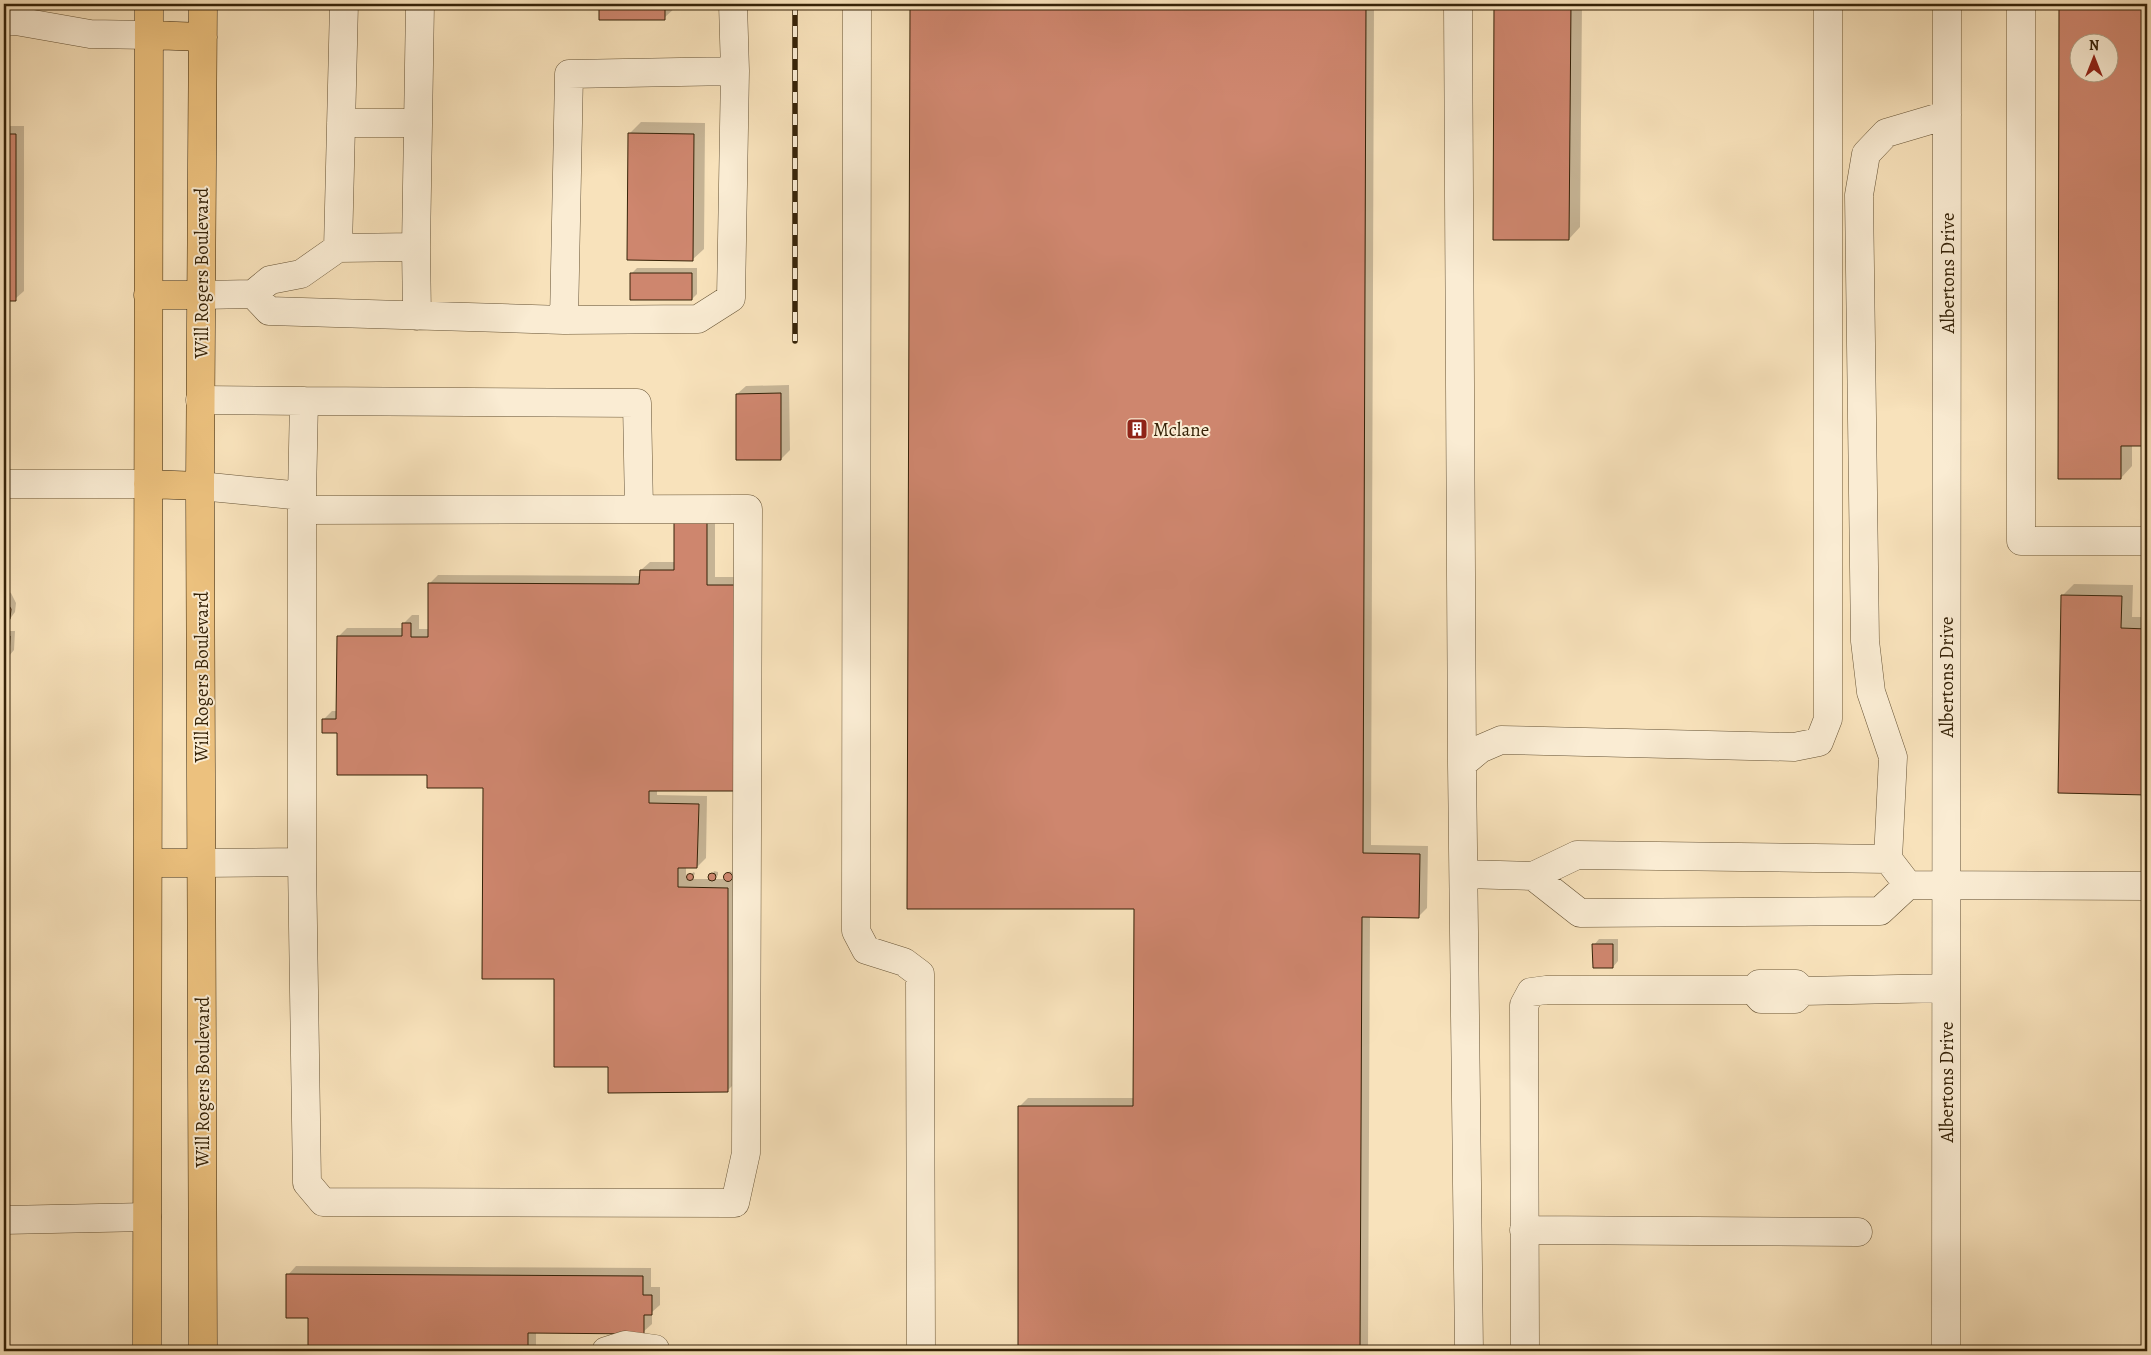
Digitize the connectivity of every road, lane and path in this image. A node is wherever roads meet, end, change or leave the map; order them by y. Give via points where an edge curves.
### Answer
1 (149, 4) edge
2 (203, 4) edge
3 (344, 4) edge
4 (420, 4) edge
5 (733, 4) edge
6 (856, 4) edge
7 (1458, 4) edge
8 (1828, 4) edge
9 (1947, 4) edge
10 (2021, 4) edge
11 (4, 22) edge
12 (148, 35) junction
13 (203, 37) junction
14 (735, 71) junction
15 (1947, 115) junction
16 (341, 123) junction
17 (418, 123) junction
18 (416, 247) junction
19 (338, 248) junction
20 (252, 294) junction
21 (148, 295) junction
22 (201, 295) junction
23 (417, 316) junction
24 (564, 320) junction
25 (200, 400) junction
26 (304, 401) junction
27 (4, 484) edge
28 (148, 484) junction
29 (200, 486) junction
30 (302, 503) junction
31 (639, 509) junction
32 (2147, 541) edge
33 (1462, 764) junction
34 (1888, 859) junction
35 (302, 862) junction
36 (148, 863) junction
37 (201, 863) junction
38 (1464, 874) junction
39 (1533, 876) junction
40 (1908, 885) junction
41 (2147, 886) edge
42 (1946, 887) junction
43 (1946, 988) junction
44 (147, 1217) junction
45 (4, 1220) edge
46 (1524, 1230) junction
47 (1858, 1232) dead end
48 (147, 1351) edge
49 (203, 1351) edge
50 (606, 1351) edge
51 (656, 1351) edge
52 (920, 1351) edge
53 (1469, 1351) edge
54 (1525, 1351) edge
55 (1946, 1351) edge

1 - 12 main road
2 - 13 main road, Will Rogers Boulevard
3 - 16 street
4 - 17 street
5 - 14 street
6 - 52 street via 856,931 866,950 904,962 920,974
7 - 33 street
8 - 33 street via 1828,719 1819,742 1794,746 1501,740 1480,748
9 - 15 street, Albertons Drive
10 - 32 street via 2021,541
11 - 12 street via 16,21 90,34
12 - 13 main road
12 - 21 main road
13 - 22 main road, Will Rogers Boulevard
14 - 24 street via 732,298 698,320
14 - 24 street via 568,74
15 - 34 street via 1886,133 1866,154 1859,195 1865,641 1871,692 1894,757
15 - 42 street, Albertons Drive
16 - 17 street
16 - 19 street
17 - 18 street
18 - 19 street
18 - 23 street
19 - 20 street via 301,274 270,280
20 - 22 street
20 - 23 street via 269,311
21 - 22 main road
21 - 28 main road
22 - 25 main road, Will Rogers Boulevard
23 - 24 street
25 - 26 street
25 - 29 main road, Will Rogers Boulevard
26 - 30 street
26 - 31 street via 636,403
27 - 28 street
28 - 29 main road
28 - 36 main road
29 - 30 street
29 - 37 main road, Will Rogers Boulevard
30 - 31 street
30 - 35 street
31 - 35 street via 748,509 746,1153 735,1203 322,1202 307,1183
33 - 38 street
34 - 39 street via 1577,855
34 - 40 street
35 - 37 street
36 - 37 main road
36 - 44 main road
37 - 49 main road, Will Rogers Boulevard
38 - 39 street
38 - 53 street
39 - 40 street via 1580,913 1880,911
40 - 42 street
41 - 42 street
42 - 43 street, Albertons Drive
43 - 46 street via 1803,991 1796,984 1759,984 1754,990 1531,992 1524,1005
43 - 55 street, Albertons Drive
44 - 45 street
44 - 48 main road
46 - 47 street
46 - 54 street
50 - 51 street via 625,1345

